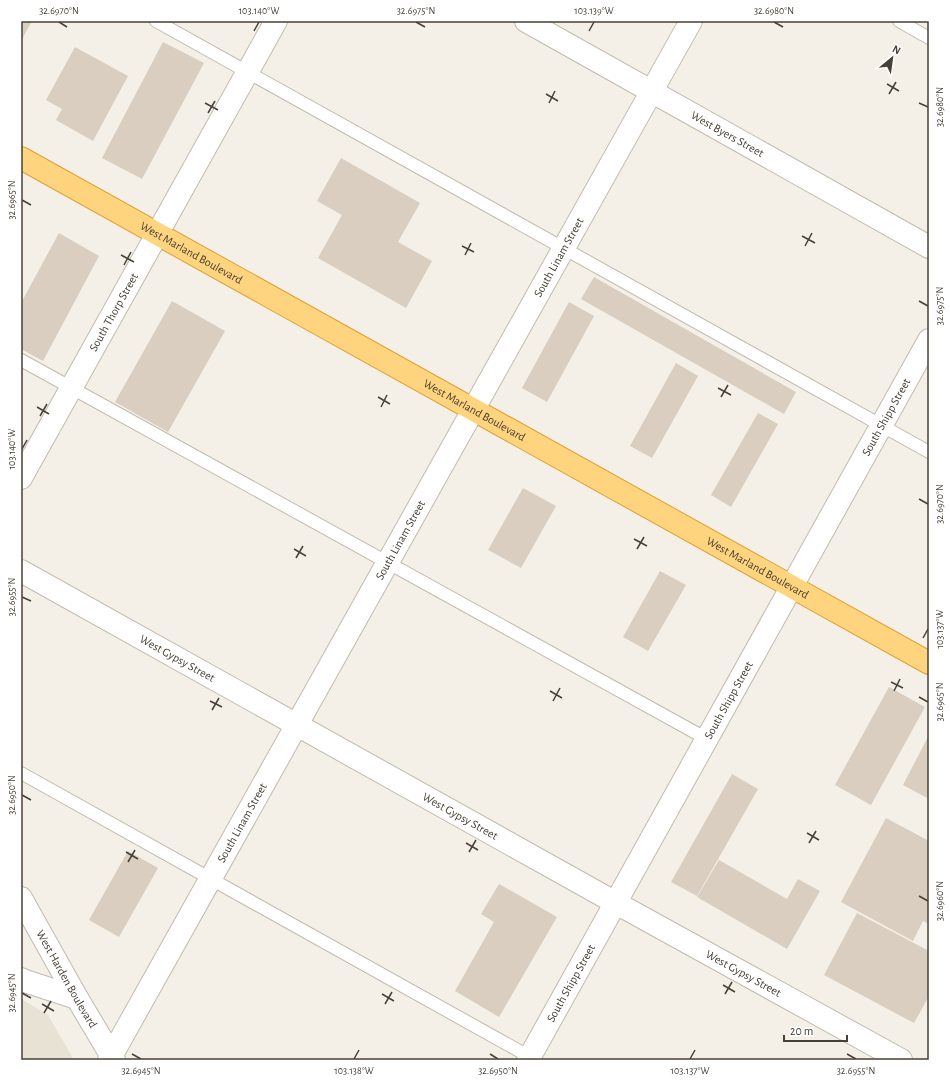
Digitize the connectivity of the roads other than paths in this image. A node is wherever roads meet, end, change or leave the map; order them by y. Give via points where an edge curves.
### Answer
1 (156, 21) edge
2 (276, 21) edge
3 (526, 21) edge
4 (691, 21) edge
5 (899, 21) edge
6 (929, 38) edge
7 (248, 72) junction
8 (652, 92) junction
9 (21, 158) edge
10 (158, 234) junction
11 (929, 246) edge
12 (564, 249) junction
13 (929, 340) edge
14 (21, 360) edge
15 (71, 388) junction
16 (474, 410) junction
17 (882, 426) junction
18 (929, 452) edge
19 (21, 478) edge
20 (388, 563) junction
21 (21, 571) edge
22 (792, 586) junction
23 (929, 662) edge
24 (297, 725) junction
25 (707, 740) junction
26 (21, 773) edge
27 (211, 878) junction
28 (21, 898) edge
29 (616, 903) junction
30 (21, 978) edge
31 (77, 998) junction
32 (529, 1058) edge
33 (115, 1059) edge
34 (901, 1060) edge

1 - 7 lane
2 - 7 street, South Thorp Street
3 - 8 street, West Byers Street
4 - 8 street, South Linam Street
5 - 6 lane
7 - 10 street, South Thorp Street
7 - 12 lane
8 - 11 street, West Byers Street
8 - 12 street, South Linam Street
9 - 10 highway, West Marland Boulevard
10 - 15 street, South Thorp Street
10 - 16 highway, West Marland Boulevard
12 - 16 street, South Linam Street
12 - 17 lane
13 - 17 street, South Shipp Street
14 - 15 lane
15 - 19 street, South Thorp Street
15 - 20 lane
16 - 20 street, South Linam Street
16 - 22 highway, West Marland Boulevard
17 - 18 lane
17 - 22 street, South Shipp Street
20 - 24 street, South Linam Street
20 - 25 lane
21 - 24 street, West Gypsy Street
22 - 23 highway, West Marland Boulevard
22 - 25 street, South Shipp Street
24 - 27 street, South Linam Street
24 - 29 street, West Gypsy Street
25 - 29 street, South Shipp Street
26 - 27 lane
27 - 32 lane
27 - 33 street, South Linam Street
28 - 31 street, West Harden Boulevard
29 - 32 street, South Shipp Street
29 - 34 street, West Gypsy Street
30 - 31 street
31 - 33 street, West Harden Boulevard

